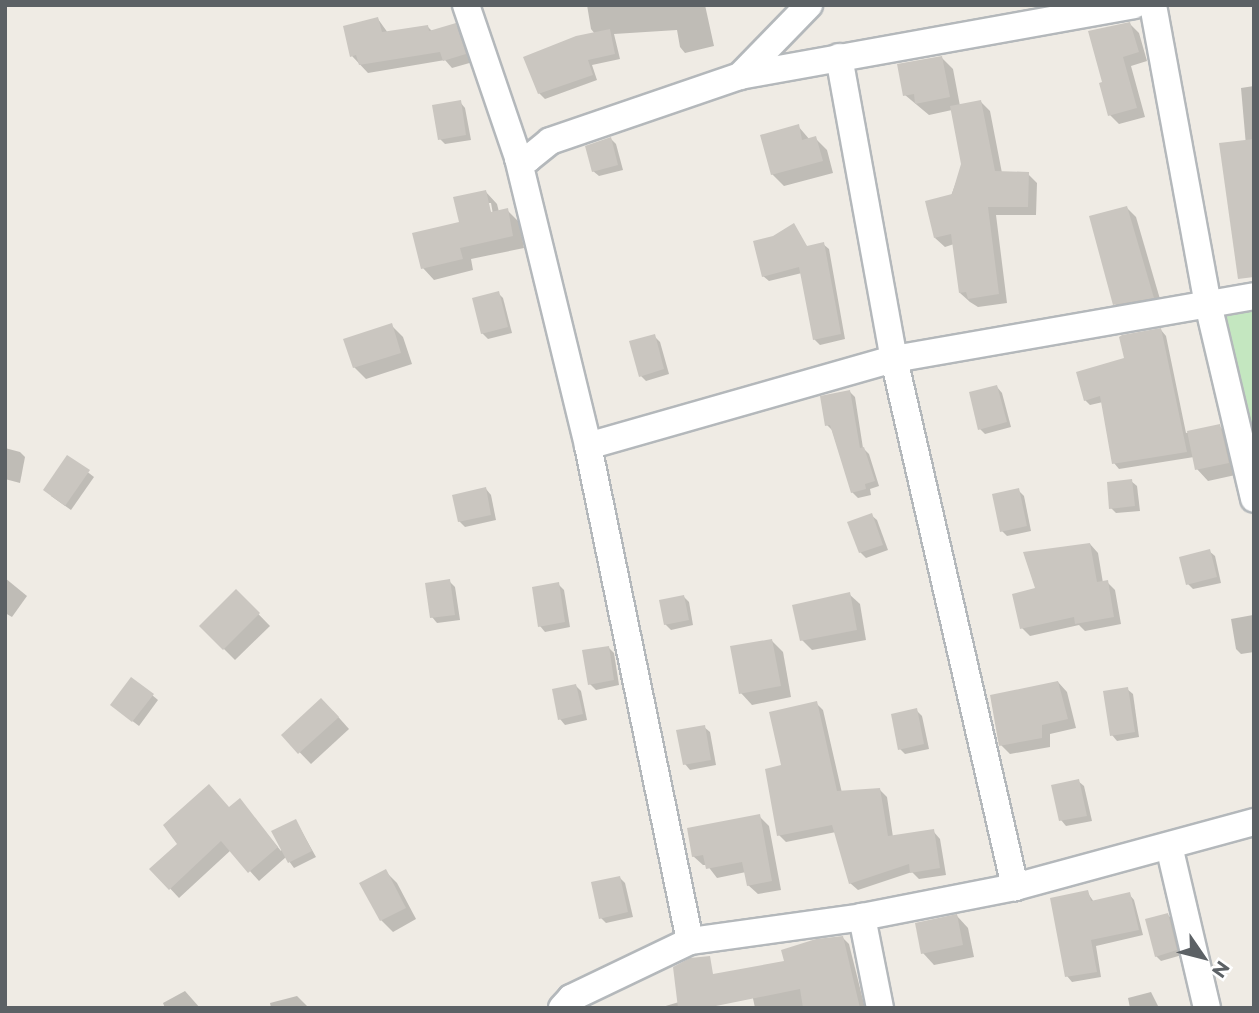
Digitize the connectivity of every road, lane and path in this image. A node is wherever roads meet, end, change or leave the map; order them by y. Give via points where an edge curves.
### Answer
1 (466, 5) edge
2 (809, 5) edge
3 (1134, 5) edge
4 (1153, 5) edge
5 (839, 57) junction
6 (740, 76) junction
7 (518, 158) junction
8 (1254, 296) edge
9 (1208, 304) junction
10 (894, 359) junction
11 (588, 446) junction
12 (1254, 499) edge
13 (1254, 822) edge
14 (1169, 846) junction
15 (1015, 887) junction
16 (862, 917) junction
17 (690, 941) junction
18 (562, 1008) edge
19 (880, 1008) edge
20 (1207, 1008) edge

1 - 7 street
2 - 6 street
3 - 5 street
4 - 9 street
5 - 6 street
5 - 10 street
6 - 7 street via 550,141 528,159
7 - 11 street
8 - 9 street
9 - 10 street
9 - 12 street
10 - 11 street
10 - 15 street
11 - 17 street
13 - 14 street
14 - 15 street
14 - 20 street
15 - 16 street
16 - 17 street
16 - 19 street
17 - 18 street via 572,998

